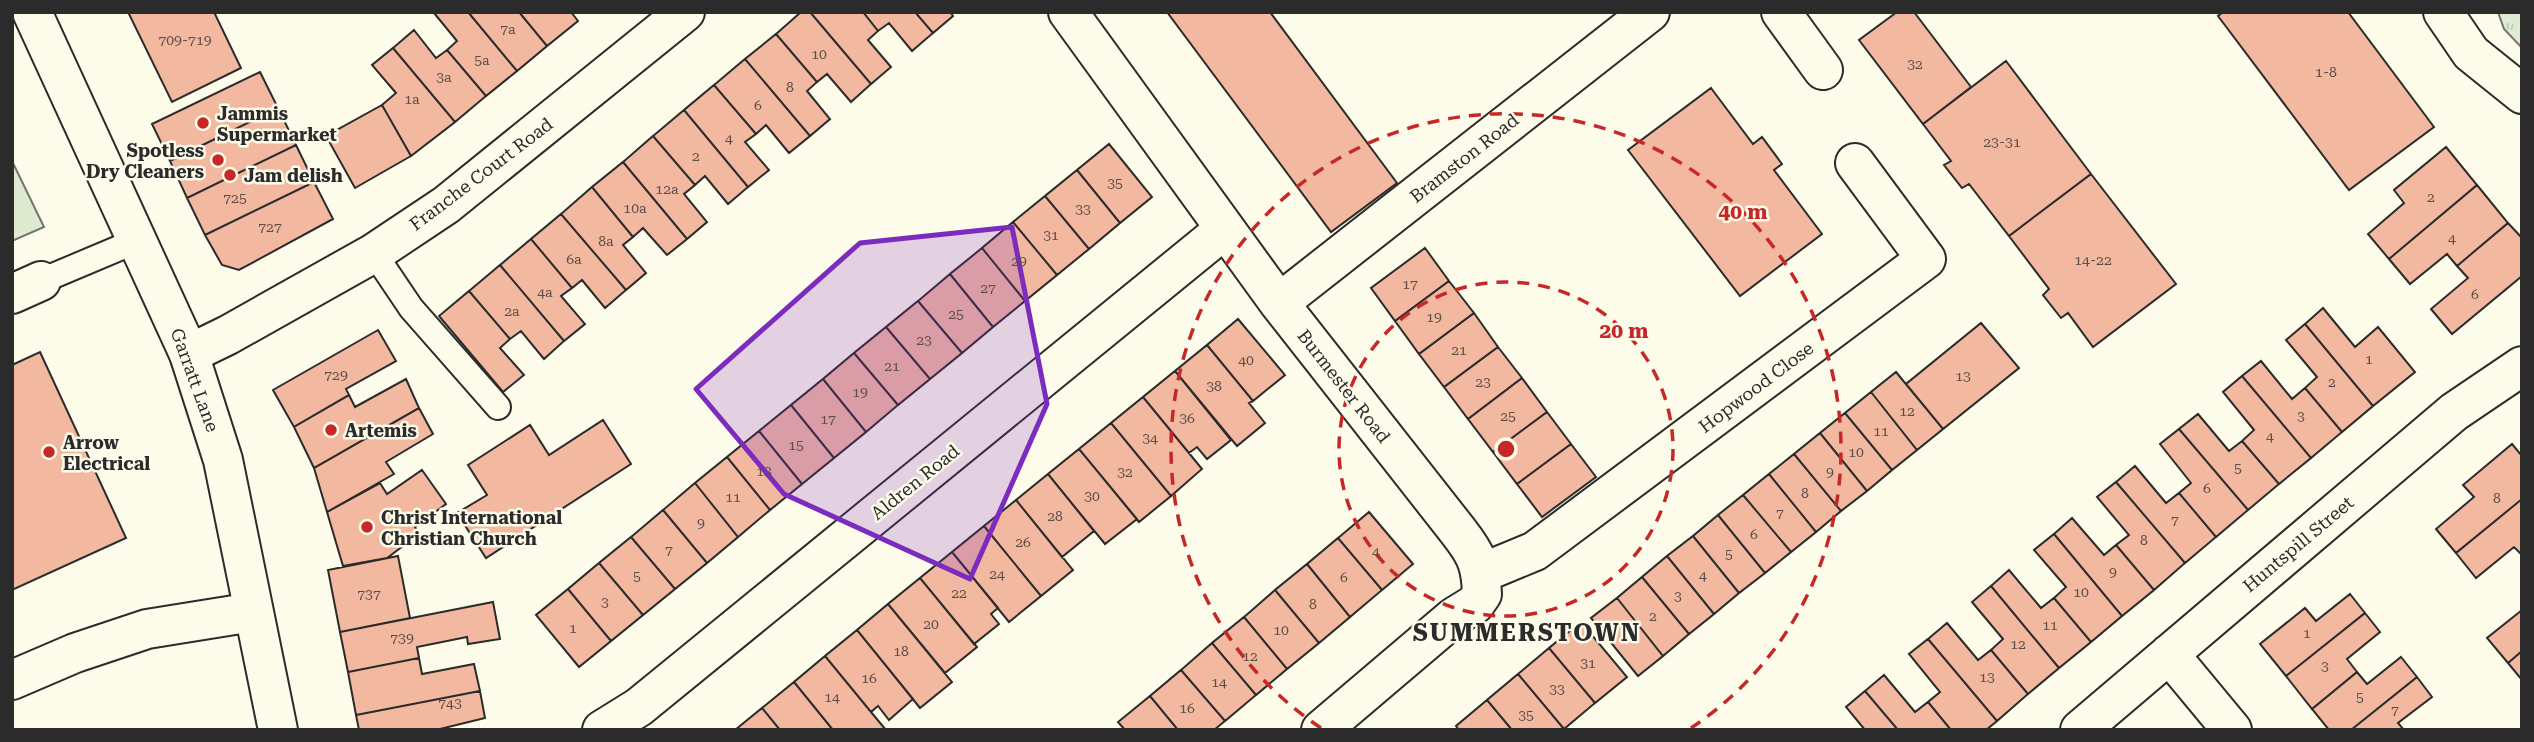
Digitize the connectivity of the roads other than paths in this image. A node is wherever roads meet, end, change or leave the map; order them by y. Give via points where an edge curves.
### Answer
1 (32, 12) edge
2 (685, 12) edge
3 (1068, 12) edge
4 (1650, 12) edge
5 (1781, 12) edge
6 (2443, 12) edge
7 (1823, 70) dead end
8 (2522, 94) edge
9 (1855, 163) dead end
10 (1225, 229) junction
11 (136, 241) junction
12 (373, 253) junction
13 (27, 287) edge
14 (1279, 303) junction
15 (189, 354) junction
16 (2522, 366) edge
17 (498, 407) dead end
18 (1482, 573) junction
19 (253, 612) junction
20 (2169, 654) junction
21 (12, 680) edge
22 (278, 730) edge
23 (602, 730) edge
24 (1321, 730) edge
25 (2080, 730) edge
26 (2232, 730) edge

1 - 11 street, Garratt Lane
2 - 12 street, Franche Court Road via 446,205
3 - 10 street, Burmester Road
4 - 14 street, Bramston Road
5 - 7 street
6 - 8 street via 2471,52
9 - 18 street, Hopwood Close via 1926,259 1535,551
10 - 14 street, Burmester Road
10 - 23 street, Aldren Road via 639,707
11 - 13 lane
11 - 15 street, Garratt Lane
12 - 15 street, Franche Court Road
12 - 17 lane via 411,309
14 - 18 street, Burmester Road via 1474,551
15 - 19 street, Garratt Lane via 223,460
16 - 20 street, Huntspill Street via 2454,412
18 - 24 street via 1482,594 1475,604
19 - 21 street via 147,629
19 - 22 street, Garratt Lane
20 - 25 street, Huntspill Street
20 - 26 street

